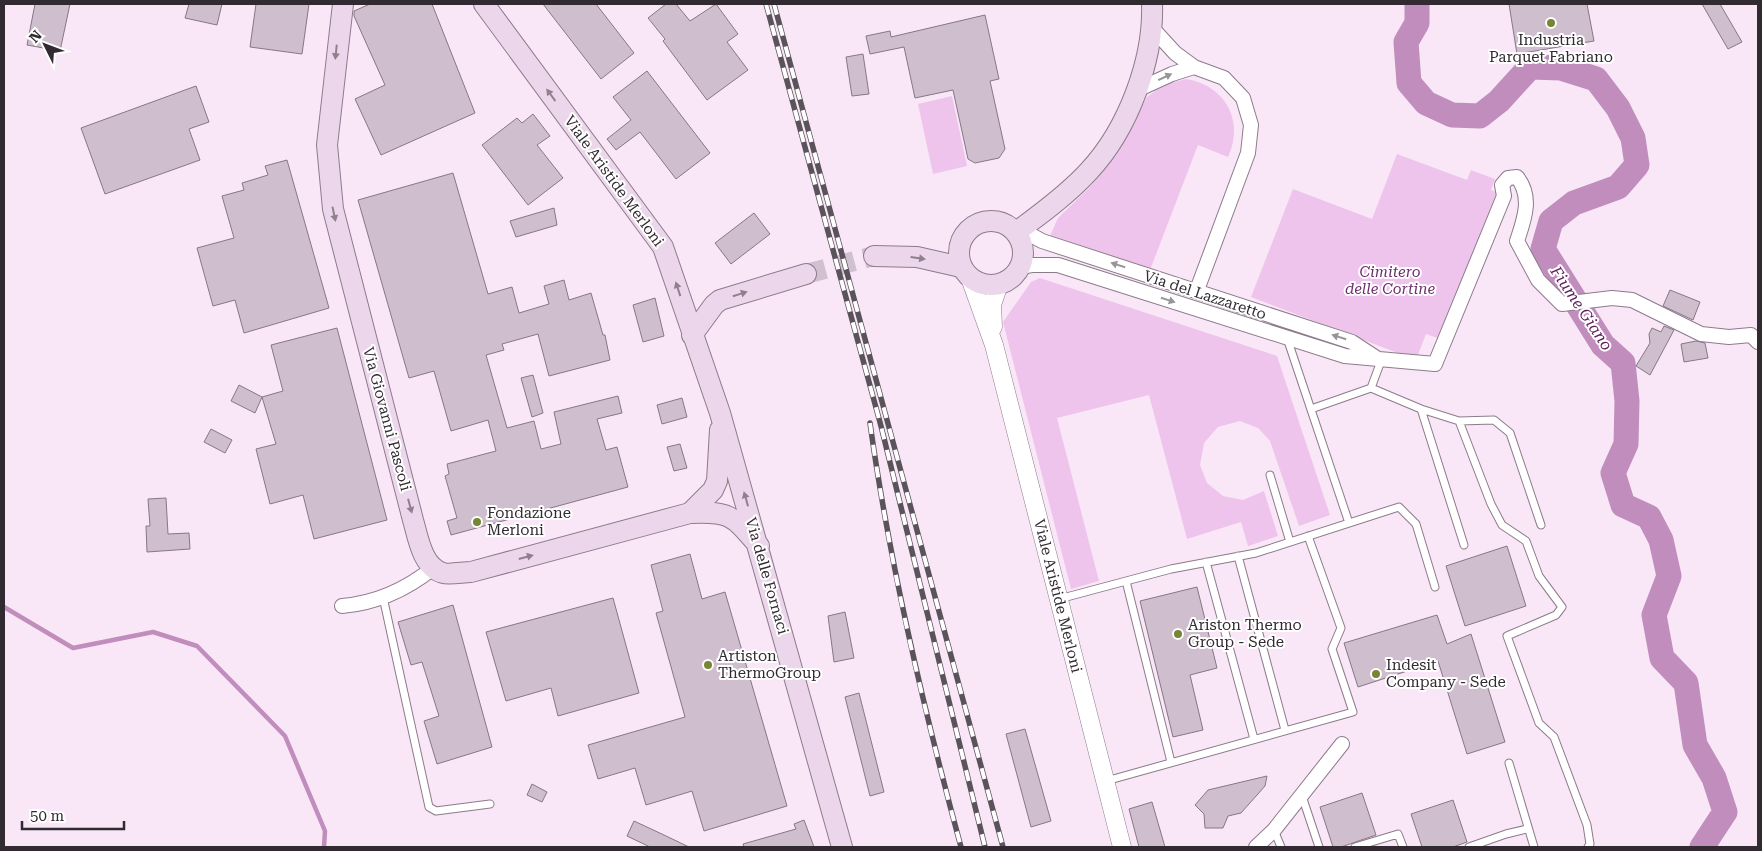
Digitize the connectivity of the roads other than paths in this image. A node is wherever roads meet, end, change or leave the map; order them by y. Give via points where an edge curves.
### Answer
1 (343, 4) edge
2 (484, 4) edge
3 (1152, 4) edge
4 (1152, 29) junction
5 (1194, 67) junction
6 (1137, 90) junction
7 (1018, 231) junction
8 (874, 256) tunnel mouth
9 (1020, 267) junction
10 (966, 273) junction
11 (806, 274) tunnel mouth
12 (999, 284) junction
13 (1196, 290) junction
14 (692, 335) junction
15 (1287, 338) junction
16 (1754, 338) edge
17 (994, 345) junction
18 (1381, 361) junction
19 (1371, 388) junction
20 (1311, 408) junction
21 (1421, 408) junction
22 (720, 413) junction
23 (1459, 421) junction
24 (1270, 475) dead end
25 (690, 513) junction
26 (1349, 523) junction
27 (1541, 525) dead end
28 (1308, 536) junction
29 (1290, 542) junction
30 (1464, 545) dead end
31 (759, 546) junction
32 (1238, 556) junction
33 (1206, 562) junction
34 (434, 568) junction
35 (1126, 581) junction
36 (1435, 587) dead end
37 (383, 597) junction
38 (1058, 599) junction
39 (342, 606) dead end
40 (1284, 730) junction
41 (1254, 739) junction
42 (1342, 744) dead end
43 (1171, 762) junction
44 (1510, 763) dead end
45 (1104, 781) junction
46 (1302, 795) junction
47 (490, 804) dead end
48 (1527, 829) junction
49 (1274, 830) junction
50 (842, 847) edge
51 (1122, 847) edge
52 (1256, 847) edge
53 (1281, 847) edge
54 (1319, 847) edge
55 (1355, 847) edge
56 (1404, 847) edge
57 (1469, 847) edge
58 (1534, 847) edge
59 (1588, 847) edge

1 -> 34 main road, Via Giovanni Pascoli via 327,145 333,209 413,520 423,553
14 -> 2 main road, Viale Aristide Merloni via 663,248
3 - 4 main road
4 - 5 street, Via del Lazzaretto
4 - 6 main road
6 -> 5 street
5 - 13 street, Via del Lazzaretto via 1224,78 1243,98 1251,125 1248,153
6 - 7 main road via 1104,154 1089,172
7 - 9 main road via 1023,249
7 - 10 main road, Viale Aristide Merloni via 1000,222 984,221 967,230 958,248
13 -> 7 street, Via del Lazzaretto
8 -> 10 main road via 916,258
9 - 12 main road via 1009,280
9 -> 15 street, Via del Lazzaretto via 1058,265
10 - 12 main road via 980,284
10 - 17 street, Viale Aristide Merloni
14 -> 11 main road via 720,300
12 - 17 street, Viale Aristide Merloni via 992,305
18 -> 13 street, Via del Lazzaretto via 1352,342
14 - 22 main road, Via delle Fornaci
15 - 18 street, Via del Lazzaretto via 1345,356
15 - 20 lane
16 - 18 street, Via del Lazzaretto via 1701,334 1632,300 1612,298 1562,304 1538,280 1517,241 1526,202 1523,185 1517,177 1508,178 1502,185 1504,196 1435,364
17 - 38 street, Viale Aristide Merloni
18 - 19 lane
19 - 20 lane
19 - 21 lane
20 - 26 lane
21 - 23 lane
21 - 30 lane
22 - 25 main road via 717,481 713,490
31 -> 22 main road, Via delle Fornaci
23 - 27 lane via 1494,420 1510,433
23 - 59 lane via 1502,525 1526,541 1539,576 1562,607 1556,615 1507,636 1539,723 1554,737 1587,824
24 - 29 lane
25 - 31 main road via 716,511 728,515 739,522
34 -> 25 main road via 444,573 471,572
26 - 28 lane
26 - 36 lane via 1400,507 1416,524
28 - 29 lane
28 - 40 lane via 1341,628 1332,649 1352,712
29 - 32 lane
31 - 50 main road, Via delle Fornaci
32 - 33 lane
32 - 40 lane
33 - 35 lane
33 - 41 lane
34 - 37 street via 413,585
35 - 38 lane
35 - 43 lane
37 - 39 street
37 - 47 lane via 429,807 436,811
38 - 45 street, Viale Aristide Merloni
40 - 41 lane
41 - 43 lane
42 - 46 street
43 - 45 lane
44 - 48 lane
45 - 51 street, Viale Aristide Merloni
46 - 49 street
46 - 54 lane
48 - 57 lane
48 - 58 lane
49 - 52 street
49 - 53 lane
55 - 56 lane via 1398,834

